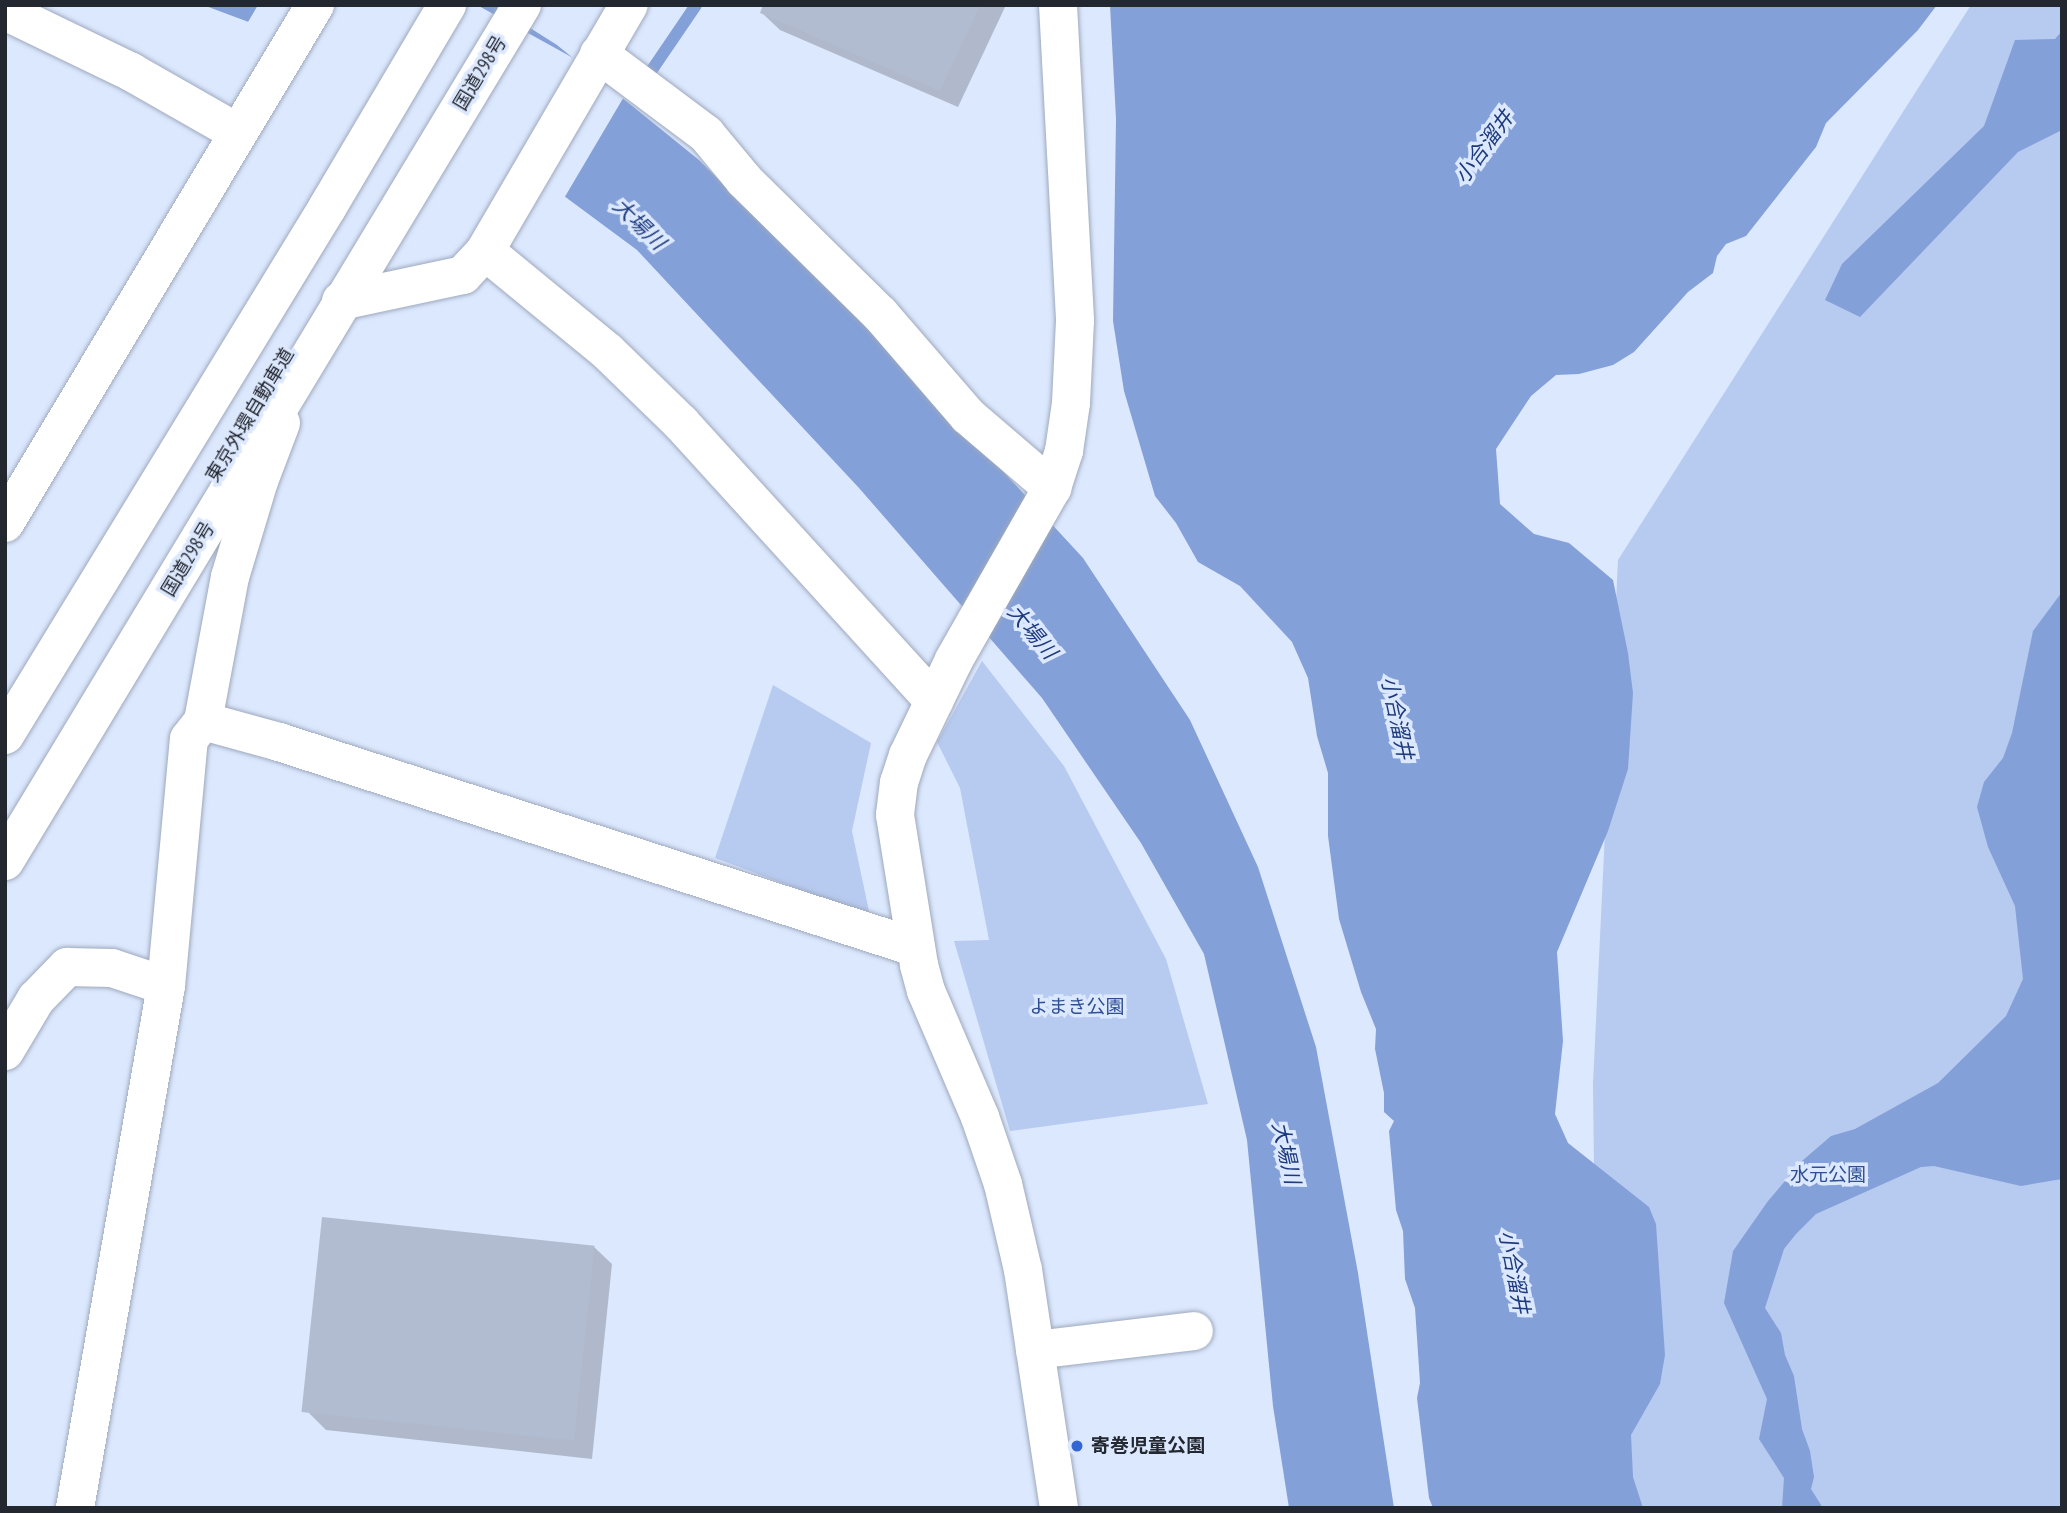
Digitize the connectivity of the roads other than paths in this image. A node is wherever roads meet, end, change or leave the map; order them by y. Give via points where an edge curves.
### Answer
1 (315, 5) edge
2 (420, 5) edge
3 (447, 5) edge
4 (629, 5) edge
5 (1058, 5) edge
6 (513, 6) edge
7 (5, 11) edge
8 (599, 54) junction
9 (238, 133) junction
10 (485, 251) junction
11 (341, 301) junction
12 (298, 379) junction
13 (1048, 495) junction
14 (5, 523) edge
15 (5, 699) edge
16 (934, 701) junction
17 (203, 721) junction
18 (5, 735) edge
19 (5, 827) edge
20 (5, 861) edge
21 (914, 947) junction
22 (166, 986) junction
23 (5, 1051) edge
24 (1194, 1331) dead end
25 (1035, 1350) junction
26 (75, 1508) edge
27 (1059, 1508) edge

1 - 9 main road
2 - 15 main road
3 - 18 main road
4 - 8 main road
5 - 13 main road via 1075,321 1064,451
6 - 11 main road, 国道298号
6 - 19 main road, 東京外環自動車道 via 359,230
7 - 9 main road via 131,72
8 - 10 main road
8 - 13 main road via 706,134 744,180 880,314 968,415
9 - 14 main road
10 - 11 main road via 463,275
10 - 16 main road via 608,352 681,423
11 - 12 main road, 国道298号
12 - 17 main road via 259,481 230,577
12 - 20 main road, 国道298号
13 - 16 main road
16 - 21 main road via 908,755 895,815
17 - 21 main road
17 - 22 main road via 189,739 184,774
21 - 25 main road via 926,991 1003,1184
22 - 23 main road via 112,968 67,967 36,999
22 - 26 main road
24 - 25 main road
25 - 27 main road

